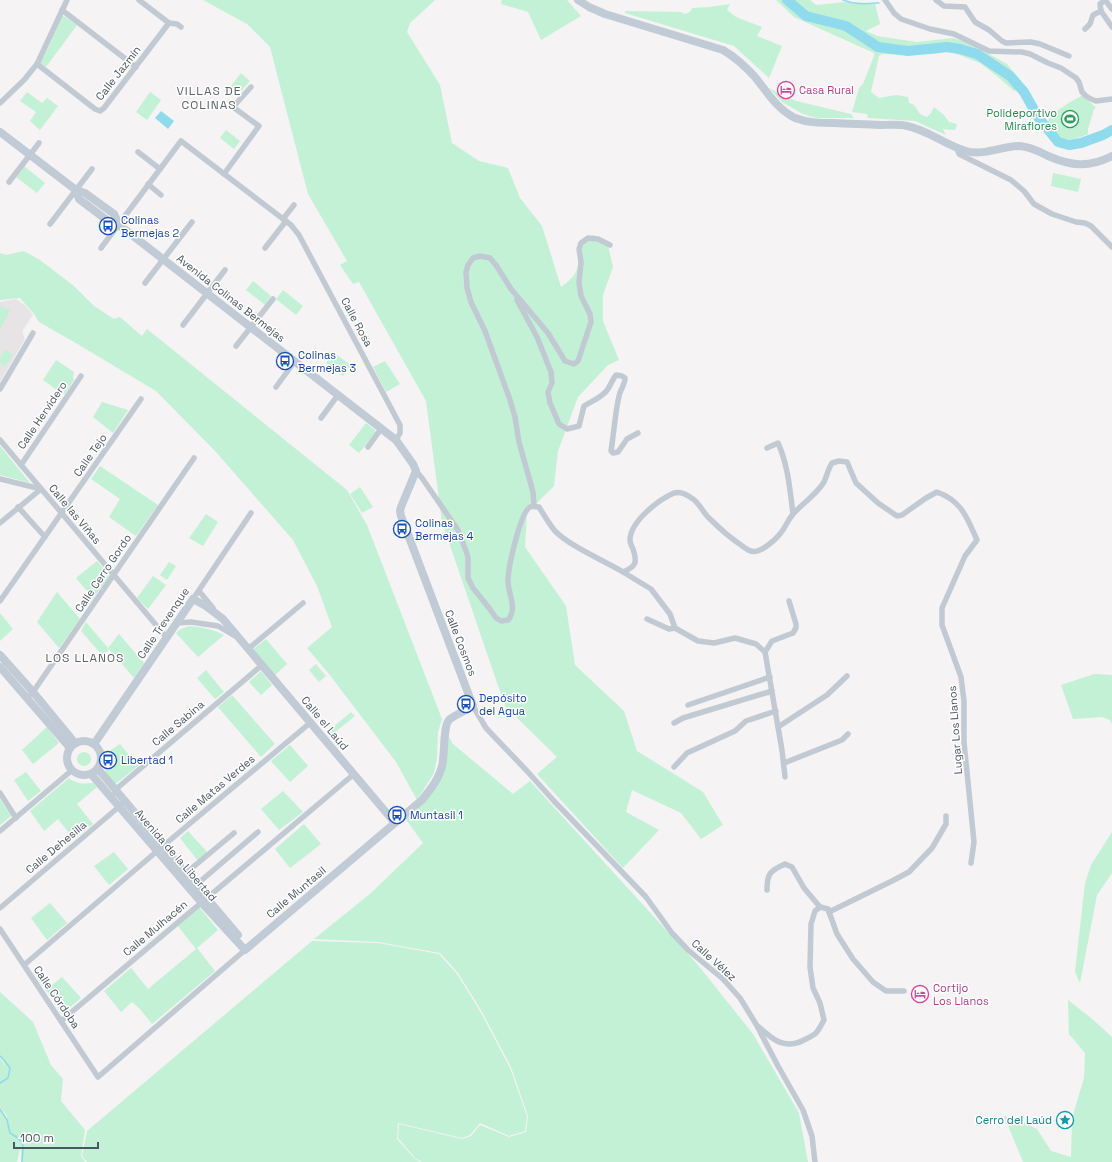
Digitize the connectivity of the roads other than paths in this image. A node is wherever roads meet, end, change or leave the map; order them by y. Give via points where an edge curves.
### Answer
1 (67, 0) edge
2 (139, 0) edge
3 (578, 0) edge
4 (885, 0) edge
5 (936, 0) edge
6 (1105, 0) edge
7 (1112, 8) edge
8 (62, 10) junction
9 (1101, 11) junction
10 (169, 24) junction
11 (181, 27) dead end
12 (1112, 27) edge
13 (1085, 29) dead end
14 (1069, 56) dead end
15 (37, 64) junction
16 (136, 67) junction
17 (251, 87) dead end
18 (1112, 99) edge
19 (0, 103) edge
20 (0, 132) edge
21 (39, 143) dead end
22 (957, 148) junction
23 (138, 152) dead end
24 (30, 155) junction
25 (1112, 156) edge
26 (92, 169) dead end
27 (160, 169) junction
28 (224, 174) junction
29 (9, 182) dead end
30 (148, 184) junction
31 (76, 190) junction
32 (161, 195) dead end
33 (294, 206) dead end
34 (284, 220) junction
35 (192, 222) dead end
36 (50, 224) dead end
37 (119, 225) junction
38 (610, 245) dead end
39 (1112, 247) edge
40 (101, 248) dead end
41 (265, 248) dead end
42 (164, 259) junction
43 (225, 270) dead end
44 (145, 283) dead end
45 (512, 289) junction
46 (207, 293) junction
47 (273, 299) dead end
48 (183, 325) dead end
49 (250, 328) junction
50 (33, 333) dead end
51 (236, 346) dead end
52 (295, 361) junction
53 (81, 376) dead end
54 (276, 387) dead end
55 (0, 389) edge
56 (338, 395) junction
57 (141, 399) dead end
58 (321, 418) dead end
59 (381, 429) junction
60 (638, 432) dead end
61 (0, 440) edge
62 (396, 440) junction
63 (368, 447) dead end
64 (767, 448) dead end
65 (194, 458) dead end
66 (20, 465) junction
67 (416, 471) junction
68 (0, 479) edge
69 (41, 489) junction
70 (534, 506) junction
71 (18, 507) junction
72 (61, 513) junction
73 (251, 514) dead end
74 (793, 514) junction
75 (0, 523) edge
76 (45, 537) junction
77 (623, 572) junction
78 (114, 575) junction
79 (199, 591) junction
80 (192, 599) junction
81 (0, 601) edge
82 (789, 602) dead end
83 (303, 603) dead end
84 (218, 615) junction
85 (647, 618) dead end
86 (177, 622) junction
87 (675, 628) junction
88 (167, 638) junction
89 (238, 638) junction
90 (248, 649) junction
91 (765, 652) junction
92 (0, 655) edge
93 (262, 665) junction
94 (0, 667) edge
95 (847, 676) dead end
96 (770, 677) junction
97 (772, 691) junction
98 (33, 692) junction
99 (26, 698) junction
100 (688, 705) dead end
101 (473, 706) junction
102 (776, 711) junction
103 (310, 723) junction
104 (674, 723) dead end
105 (778, 726) junction
106 (848, 734) dead end
107 (94, 744) junction
108 (72, 746) junction
109 (784, 763) junction
110 (674, 767) dead end
111 (71, 770) junction
112 (94, 772) junction
113 (354, 774) junction
114 (786, 777) dead end
115 (115, 790) junction
116 (0, 793) edge
117 (554, 801) joint
118 (119, 803) junction
119 (946, 816) dead end
120 (16, 818) junction
121 (396, 823) junction
122 (0, 831) edge
123 (258, 832) dead end
124 (234, 833) dead end
125 (160, 849) junction
126 (971, 863) dead end
127 (186, 873) junction
128 (196, 885) junction
129 (767, 890) dead end
130 (204, 900) junction
131 (820, 907) junction
132 (0, 908) edge
133 (829, 912) junction
134 (0, 929) edge
135 (247, 948) junction
136 (24, 965) junction
137 (904, 991) dead end
138 (61, 1021) junction
139 (756, 1024) junction
140 (98, 1077) joint
141 (815, 1162) edge

1 - 8 street
2 - 10 street
3 - 22 street via 605,14 723,50 738,60 774,102 795,118 813,123 907,126
4 - 18 street via 901,19 954,34 989,51 1030,54 1076,78 1082,92 1091,99
5 - 14 street via 944,6 965,7 975,22 1006,43 1031,42
6 - 7 street
6 - 9 street via 1100,4
8 - 15 street
8 - 16 street
9 - 12 street
9 - 13 street via 1093,15
10 - 11 street
10 - 16 street, Calle Jazmín
15 - 16 street, Calle Jazmín via 100,111
15 - 19 street
17 - 28 street via 233,107 259,126
20 - 24 street, Avenida Colinas Bermejas
21 - 24 street
22 - 25 street via 985,152 1028,147 1059,160 1081,165
22 - 39 street via 959,154 1011,180 1034,204 1052,214 1090,226
23 - 27 street
24 - 29 street
24 - 31 street, Avenida Colinas Bermejas
26 - 31 street
27 - 28 street, Calle Rosa via 181,141
27 - 30 street
28 - 34 street, Calle Rosa
30 - 32 street
30 - 37 street
31 - 36 street
31 - 37 street, Avenida Colinas Bermejas via 85,193 114,214
33 - 34 street
34 - 41 street
34 - 62 street, Calle Rosa via 299,235 400,425 400,433
35 - 42 street
37 - 40 street
37 - 42 street, Avenida Colinas Bermejas
38 - 45 street via 598,239 588,238 581,243 579,249 581,296 591,322 578,361 574,364 565,361 548,333
42 - 44 street
42 - 46 street, Avenida Colinas Bermejas
43 - 46 street
45 - 60 street via 551,372 552,382 548,392 559,424 567,429 579,426 584,406 608,390 616,375 625,378 625,382 619,394 611,451 618,452 627,438
45 - 70 street via 490,258 473,258 468,265 467,288 509,397 533,492
46 - 48 street
46 - 49 street, Avenida Colinas Bermejas
47 - 49 street
49 - 51 street
49 - 52 street, Avenida Colinas Bermejas
50 - 55 street
52 - 54 street
52 - 56 street, Avenida Colinas Bermejas
53 - 66 street, Calle Hervidero
56 - 58 street
56 - 59 street, Avenida Colinas Bermejas
57 - 72 street, Calle Tejo
59 - 62 street, Avenida Colinas Bermejas
59 - 63 street
61 - 66 street, Calle las Viñas
62 - 67 street, Avenida Colinas Bermejas
64 - 74 street via 778,443 782,451
65 - 78 street, Calle Cerro Gordo
66 - 69 street, Calle las Viñas
67 - 70 street via 458,530 468,557 468,578 473,588 501,621 508,620 512,614 513,604 508,580 510,567 525,513
67 - 101 street, Calle Cosmos via 401,507 401,516
68 - 69 street
69 - 71 street
69 - 72 street, Calle las Viñas
70 - 77 street via 539,507 555,531 572,544
71 - 75 street
71 - 76 street
72 - 76 street, Calle Tejo
72 - 78 street, Calle las Viñas
73 - 79 street, Calle Trevenque
74 - 77 street, Lugar Los Llanos via 779,535 757,551 749,550 722,530 694,500 682,492 675,493 656,502 641,517 630,540 635,562 632,568
74 - 126 street, Lugar Los Llanos via 818,490 832,463 840,461 847,462 856,483 878,503 898,516 937,492 955,502 967,518 977,540 965,556 942,608 942,625 961,678 964,701 964,742 974,842
76 - 81 street, Calle Tejo
77 - 87 street via 651,589 670,614
78 - 88 street, Calle las Viñas
78 - 98 street, Calle Cerro Gordo
79 - 80 street, Calle Trevenque
79 - 84 street, Calle el Laúd
80 - 84 street, Calle el Laúd
80 - 86 street, Calle Trevenque
82 - 91 street via 796,628 793,633 772,641
83 - 90 street
84 - 89 street, Calle el Laúd
85 - 87 street via 669,629
86 - 88 street, Calle Trevenque
86 - 89 street, Calle el Laúd via 218,626
87 - 91 street via 698,641 714,643 735,638 756,644
88 - 107 street, Calle Trevenque
89 - 90 street, Calle el Laúd
90 - 93 street, Calle el Laúd
91 - 96 street
92 - 98 street
93 - 103 street, Calle el Laúd
93 - 115 street, Calle Sabina
94 - 99 street
95 - 105 street via 827,695
96 - 97 street
96 - 100 street
97 - 102 street
97 - 104 street
98 - 99 street, Calle Cerro Gordo
98 - 108 street
99 - 108 street
101 - 117 street, Calle Cosmos via 486,728
101 - 121 street, Calle Muntasil via 449,720 445,727 445,751 437,779 422,800
102 - 105 street
102 - 110 street via 746,721 735,731 687,753
103 - 113 street, Calle el Laúd
103 - 125 street, Calle Matas Verdes
105 - 109 street
106 - 109 street via 842,740
107 - 108 street via 85,741
107 - 112 street via 101,753 101,759
108 - 111 street via 66,757
109 - 114 street
111 - 112 street via 82,776
111 - 120 street
112 - 115 street, Avenida de la Libertad
112 - 118 street, Avenida de la Libertad
113 - 121 street, Calle el Laúd
113 - 130 street, Calle Mulhacén
115 - 118 street, Avenida de la Libertad
116 - 120 street
117 - 139 street, Calle Vélez via 646,897 688,950 723,979 740,998
118 - 125 street, Avenida de la Libertad
118 - 132 street, Calle Dehesilla
119 - 133 street via 946,824 932,848 909,872
120 - 122 street
121 - 135 street, Calle Muntasil
123 - 128 street
124 - 127 street
125 - 127 street, Avenida de la Libertad
125 - 130 street, Avenida de la Libertad
125 - 136 street, Calle Matas Verdes
127 - 128 street, Avenida de la Libertad
128 - 130 street, Avenida de la Libertad
129 - 131 street via 767,878 773,869 785,864 792,867 804,888
130 - 135 street, Avenida de la Libertad
130 - 138 street, Calle Mulhacén
131 - 133 street via 828,909
131 - 139 street via 815,910 811,924 810,967 813,988 824,1020 818,1033 798,1043 784,1043 772,1038
133 - 137 street via 837,934 853,959 873,982 886,991
134 - 136 street, Calle Córdoba
135 - 140 street, Calle Muntasil
136 - 138 street, Calle Córdoba
138 - 140 street, Calle Córdoba
139 - 141 street, Calle Vélez via 803,1110 812,1136

